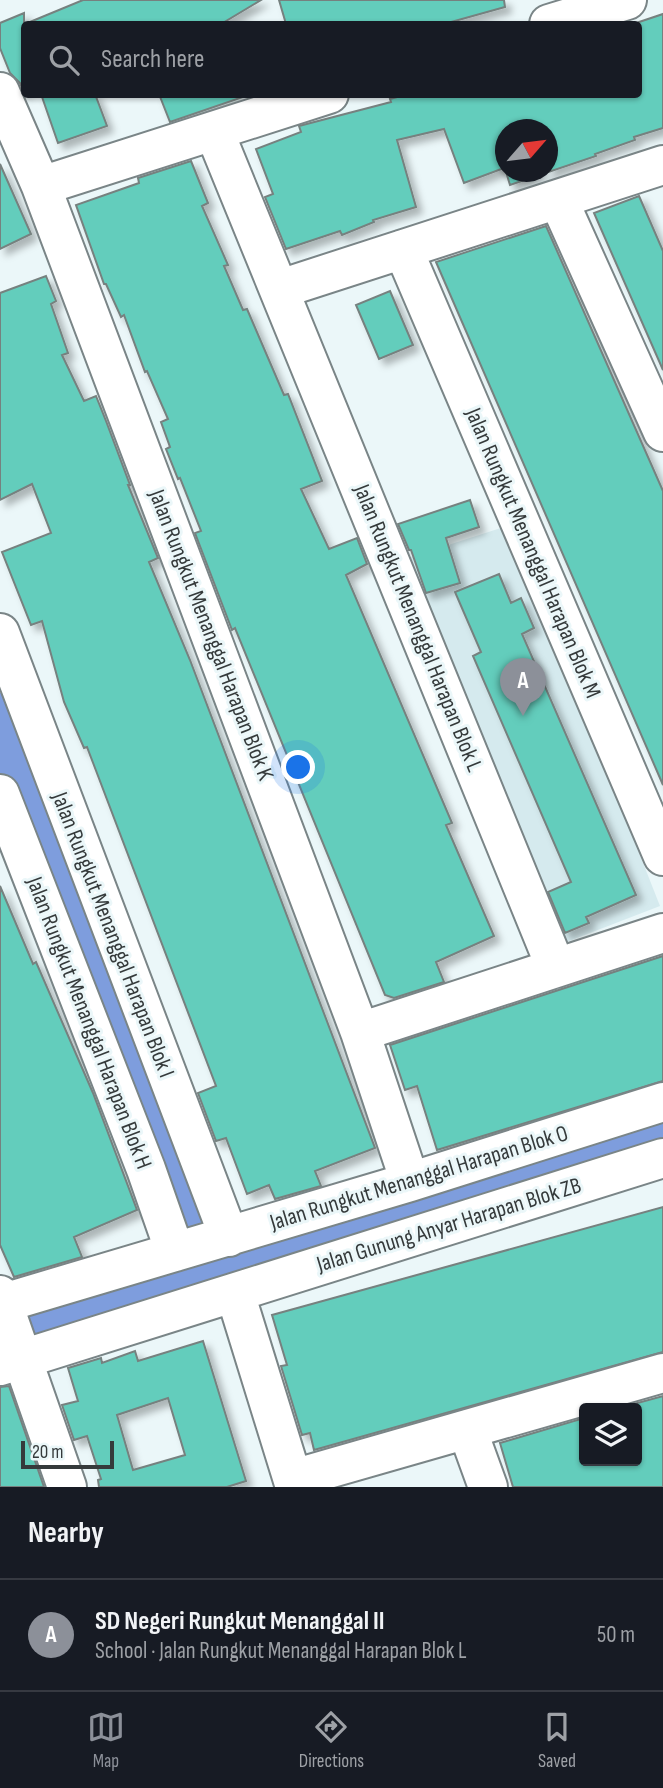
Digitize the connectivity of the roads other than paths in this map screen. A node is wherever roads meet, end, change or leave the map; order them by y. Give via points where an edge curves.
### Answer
1 (626, 0) edge
2 (560, 21) edge
3 (0, 92) edge
4 (317, 98) edge
5 (214, 131) junction
6 (663, 165) edge
7 (41, 186) junction
8 (558, 198) junction
9 (403, 249) junction
10 (280, 289) junction
11 (663, 432) edge
12 (0, 633) edge
13 (0, 794) edge
14 (663, 856) edge
15 (663, 933) edge
16 (556, 968) junction
17 (360, 1032) junction
18 (663, 1101) edge
19 (663, 1158) edge
20 (410, 1182) junction
21 (202, 1245) junction
22 (235, 1293) junction
23 (7, 1326) edge
24 (663, 1373) edge
25 (467, 1429) junction
26 (294, 1483) edge
27 (67, 1487) edge
28 (488, 1487) edge

1 - 2 street
3 - 7 street, Jalan Rungkut Menanggal Harapan Blok K
4 - 5 street
5 - 7 street
5 - 10 street, Jalan Rungkut Menanggal Harapan Blok L
6 - 8 street
7 - 17 street, Jalan Rungkut Menanggal Harapan Blok K
8 - 9 street
8 - 11 street
9 - 10 street
9 - 14 street, Jalan Rungkut Menanggal Harapan Blok M
10 - 16 street, Jalan Rungkut Menanggal Harapan Blok L
12 - 21 street, Jalan Rungkut Menanggal Harapan Blok I
13 - 21 street, Jalan Rungkut Menanggal Harapan Blok H via 141,1156
15 - 16 street
16 - 17 street
17 - 20 street, Jalan Rungkut Menanggal Harapan Blok K
18 - 20 street, Jalan Rungkut Menanggal Harapan Blok O
19 - 22 street, Jalan Gunung Anyar Harapan Blok ZB
20 - 21 street, Jalan Rungkut Menanggal Harapan Blok O
21 - 23 street, Jalan Rungkut Menanggal Harapan Blok O
22 - 23 street, Jalan Gunung Anyar Harapan Blok ZB
22 - 26 street
23 - 27 street
24 - 25 street
25 - 26 street
25 - 28 street

